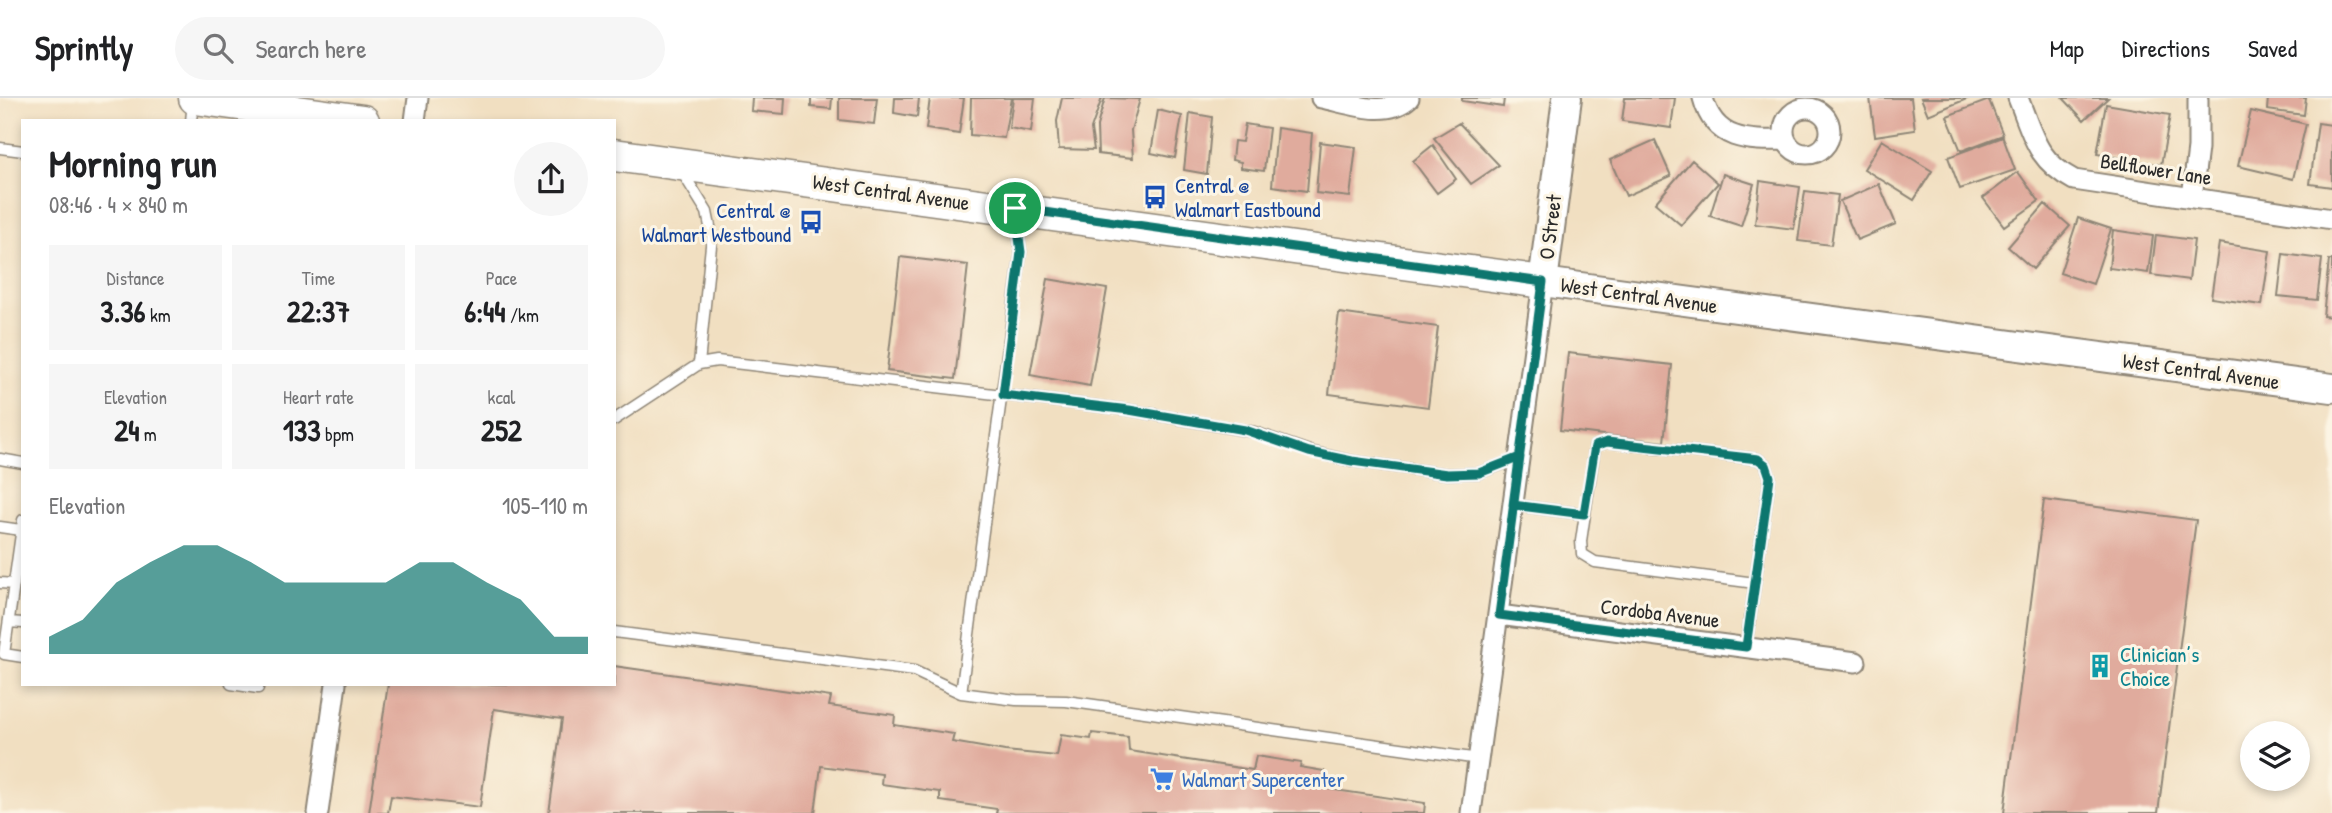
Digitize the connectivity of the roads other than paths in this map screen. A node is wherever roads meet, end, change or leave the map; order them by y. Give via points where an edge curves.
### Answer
1 (194, 98) edge
2 (418, 98) edge
3 (1321, 98) edge
4 (1567, 98) edge
5 (1703, 98) edge
6 (2018, 98) edge
7 (2196, 98) edge
8 (1402, 103) edge
9 (191, 119) edge
10 (348, 119) edge
11 (415, 119) edge
12 (1786, 140) dead end
13 (0, 148) edge
14 (21, 151) edge
15 (616, 155) edge
16 (677, 163) junction
17 (2192, 197) junction
18 (1015, 208) junction
19 (2332, 219) edge
20 (1543, 282) junction
21 (699, 364) junction
22 (2332, 388) edge
23 (1003, 395) junction
24 (616, 419) edge
25 (1520, 457) junction
26 (0, 459) edge
27 (21, 463) edge
28 (1513, 505) junction
29 (1584, 514) junction
30 (21, 525) edge
31 (0, 527) edge
32 (21, 536) edge
33 (17, 579) edge
34 (0, 583) edge
35 (1755, 583) junction
36 (1499, 615) junction
37 (9, 621) junction
38 (21, 623) edge
39 (616, 632) edge
40 (1746, 647) junction
41 (21, 657) edge
42 (1856, 662) dead end
43 (336, 686) edge
44 (961, 693) junction
45 (1479, 759) junction
46 (318, 813) edge
47 (1471, 813) edge

1 - 9 lane
1 - 10 main road
2 - 11 street
3 - 8 street via 1379,109
4 - 20 main road, O Street
5 - 12 street via 1707,114 1719,129 1735,137
6 - 17 street, Bellflower Lane via 2040,152 2054,169 2074,180
7 - 17 street via 2198,148
13 - 14 lane
15 - 16 main road, West Central Avenue
16 - 18 main road, West Central Avenue
16 - 21 lane via 707,212 712,236
17 - 19 street, Bellflower Lane
18 - 20 main road, West Central Avenue
18 - 23 lane via 1021,252
20 - 22 main road, West Central Avenue
20 - 25 street, O Street
21 - 23 lane via 717,361
21 - 24 lane
23 - 25 lane via 1245,430 1309,452 1447,474 1479,473
23 - 44 lane
25 - 28 street, O Street
26 - 27 lane
28 - 29 lane
28 - 36 street, O Street
29 - 35 lane via 1582,554 1595,562
29 - 35 lane via 1595,446 1607,442 1758,459 1770,477
30 - 31 lane
32 - 33 lane
33 - 34 lane
33 - 37 lane
35 - 40 lane
36 - 40 street, Cordoba Avenue
36 - 45 street, O Street
37 - 38 lane
37 - 41 lane via 4,654
39 - 44 lane via 914,671
40 - 42 street, Cordoba Avenue
43 - 46 street
44 - 45 lane via 1066,701
45 - 47 street, O Street

